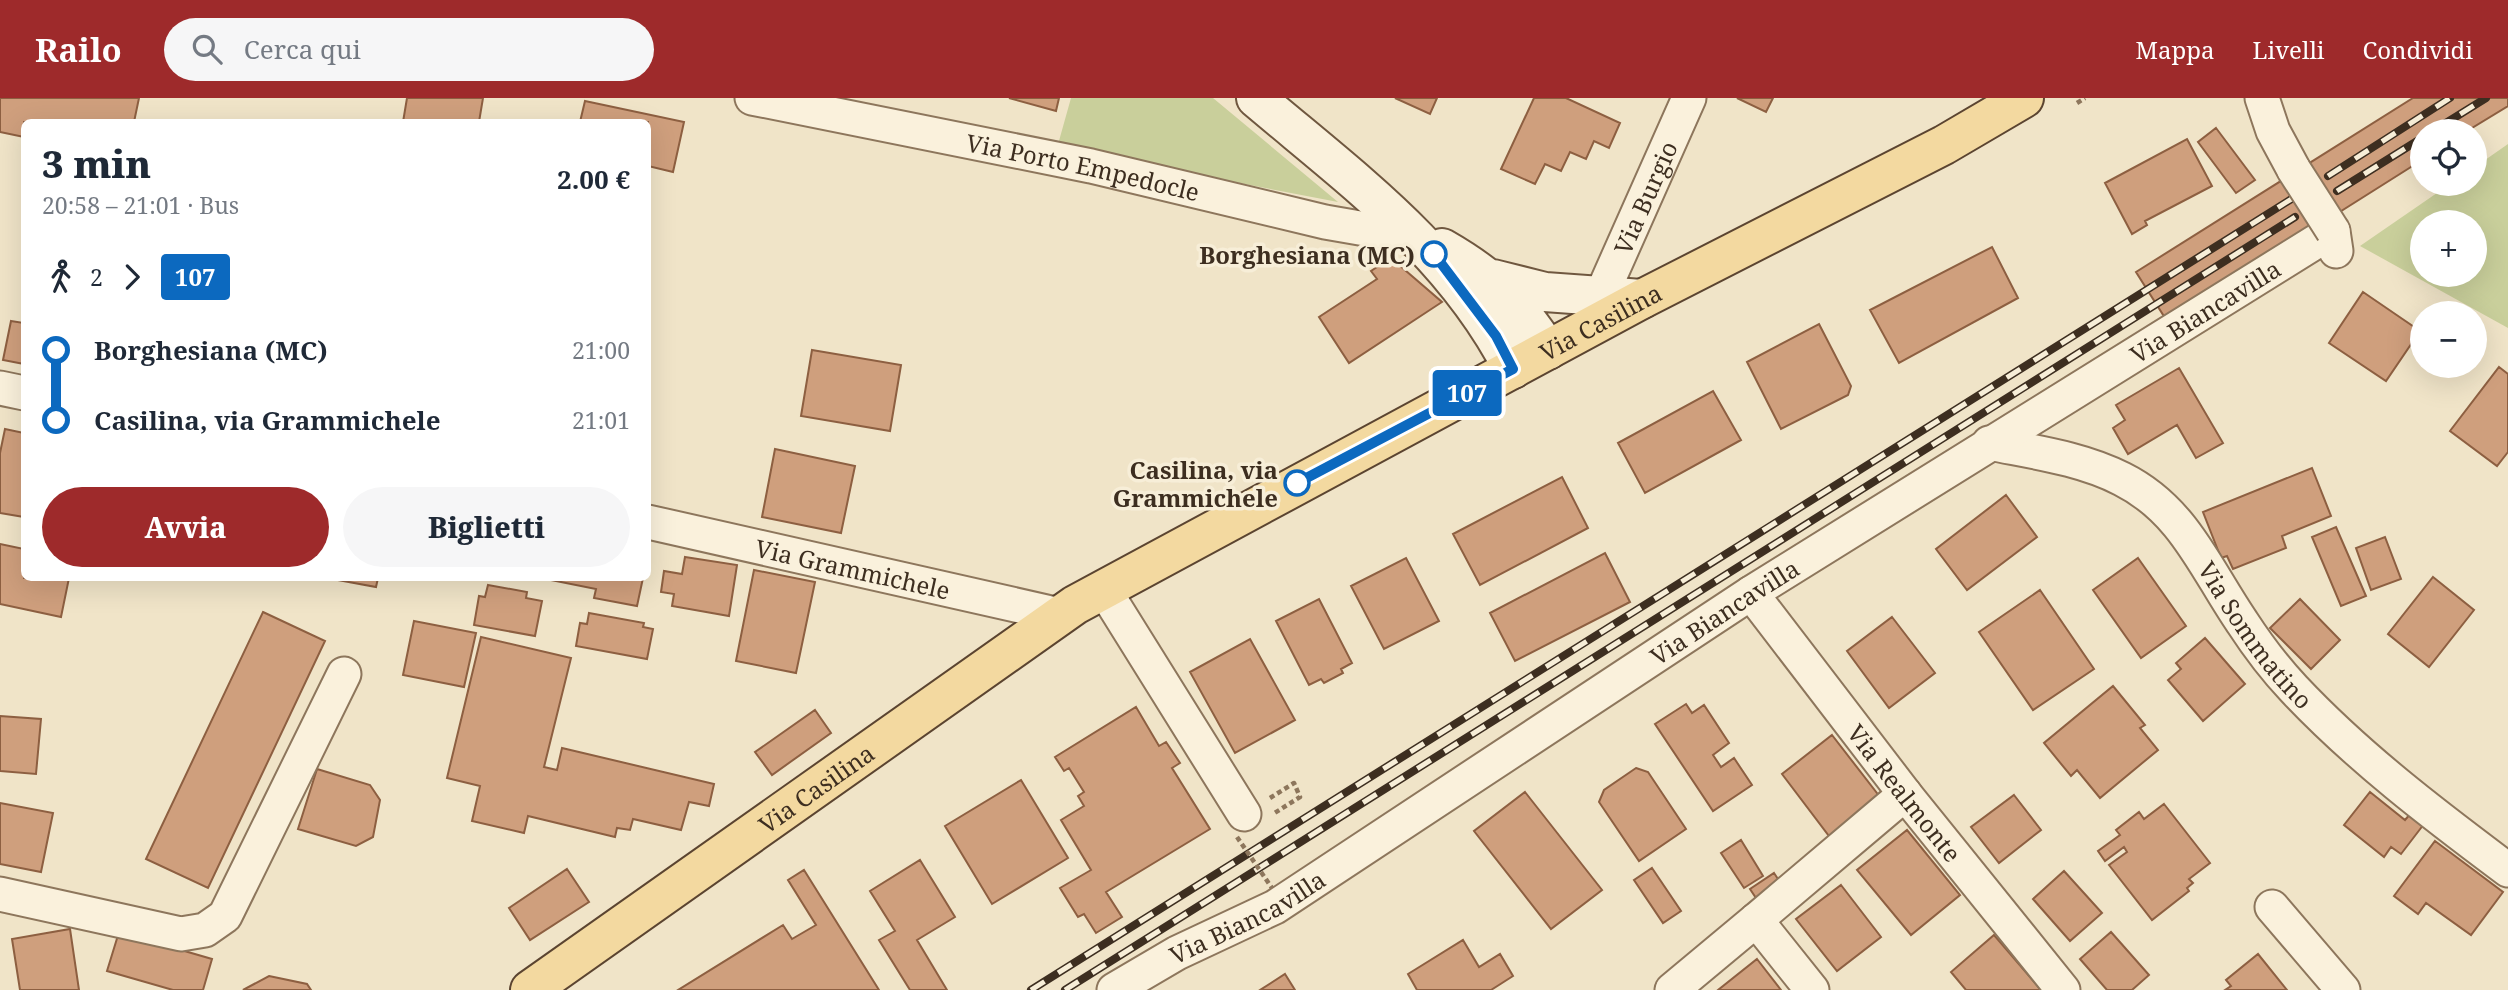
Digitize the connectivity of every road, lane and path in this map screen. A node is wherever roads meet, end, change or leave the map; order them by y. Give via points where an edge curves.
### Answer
1 (752, 98) edge
2 (1256, 98) edge
3 (1689, 98) edge
4 (2024, 98) edge
5 (2085, 98) edge
6 (2262, 98) edge
7 (2077, 103) dead end
8 (1413, 232) junction
9 (1493, 279) junction
10 (1601, 296) junction
11 (1642, 299) junction
12 (1548, 350) junction
13 (1513, 369) junction
14 (0, 388) edge
15 (21, 392) edge
16 (1989, 443) junction
17 (651, 523) edge
18 (1103, 588) junction
19 (1751, 593) junction
20 (1060, 615) junction
21 (344, 674) dead end
22 (1905, 794) junction
23 (1300, 797) dead end
24 (1240, 825) junction
25 (2508, 870) edge
26 (1272, 888) dead end
27 (0, 894) edge
28 (2272, 907) dead end
29 (1756, 920) junction
30 (1129, 986) edge
31 (530, 990) edge
32 (1672, 990) edge
33 (1812, 990) edge
34 (2063, 990) edge
35 (2343, 990) edge

1 - 8 street, Via Porto Empedocle via 1091,166 1325,222
2 - 8 main road
3 - 10 street, Via Burgio
4 - 11 main road, Via Casilina via 1953,141
5 - 7 path
6 - 16 street, Via Biancavilla, bridge via 2273,131 2334,241
8 - 9 main road
8 - 13 main road via 1459,283
9 - 10 main road via 1545,292
9 - 12 main road
10 - 11 main road
11 - 12 main road, Via Casilina
12 - 13 main road, Via Casilina
13 - 18 main road, Via Casilina
14 - 15 street
16 - 19 street, Via Biancavilla
16 - 25 street, Via Sommatino via 2102,470 2158,503 2194,542 2242,622 2292,688 2398,785
17 - 20 street, Via Grammichele
18 - 20 main road, Via Casilina
18 - 24 street
19 - 22 street, Via Realmonte
19 - 30 street, Via Biancavilla via 1282,904 1177,953
20 - 31 main road, Via Casilina
21 - 27 street via 225,916 205,930 181,934
22 - 29 street
22 - 34 street, Via Realmonte
23 - 24 path via 1294,783
24 - 26 path, bridge
28 - 35 street
29 - 32 street
29 - 33 street

